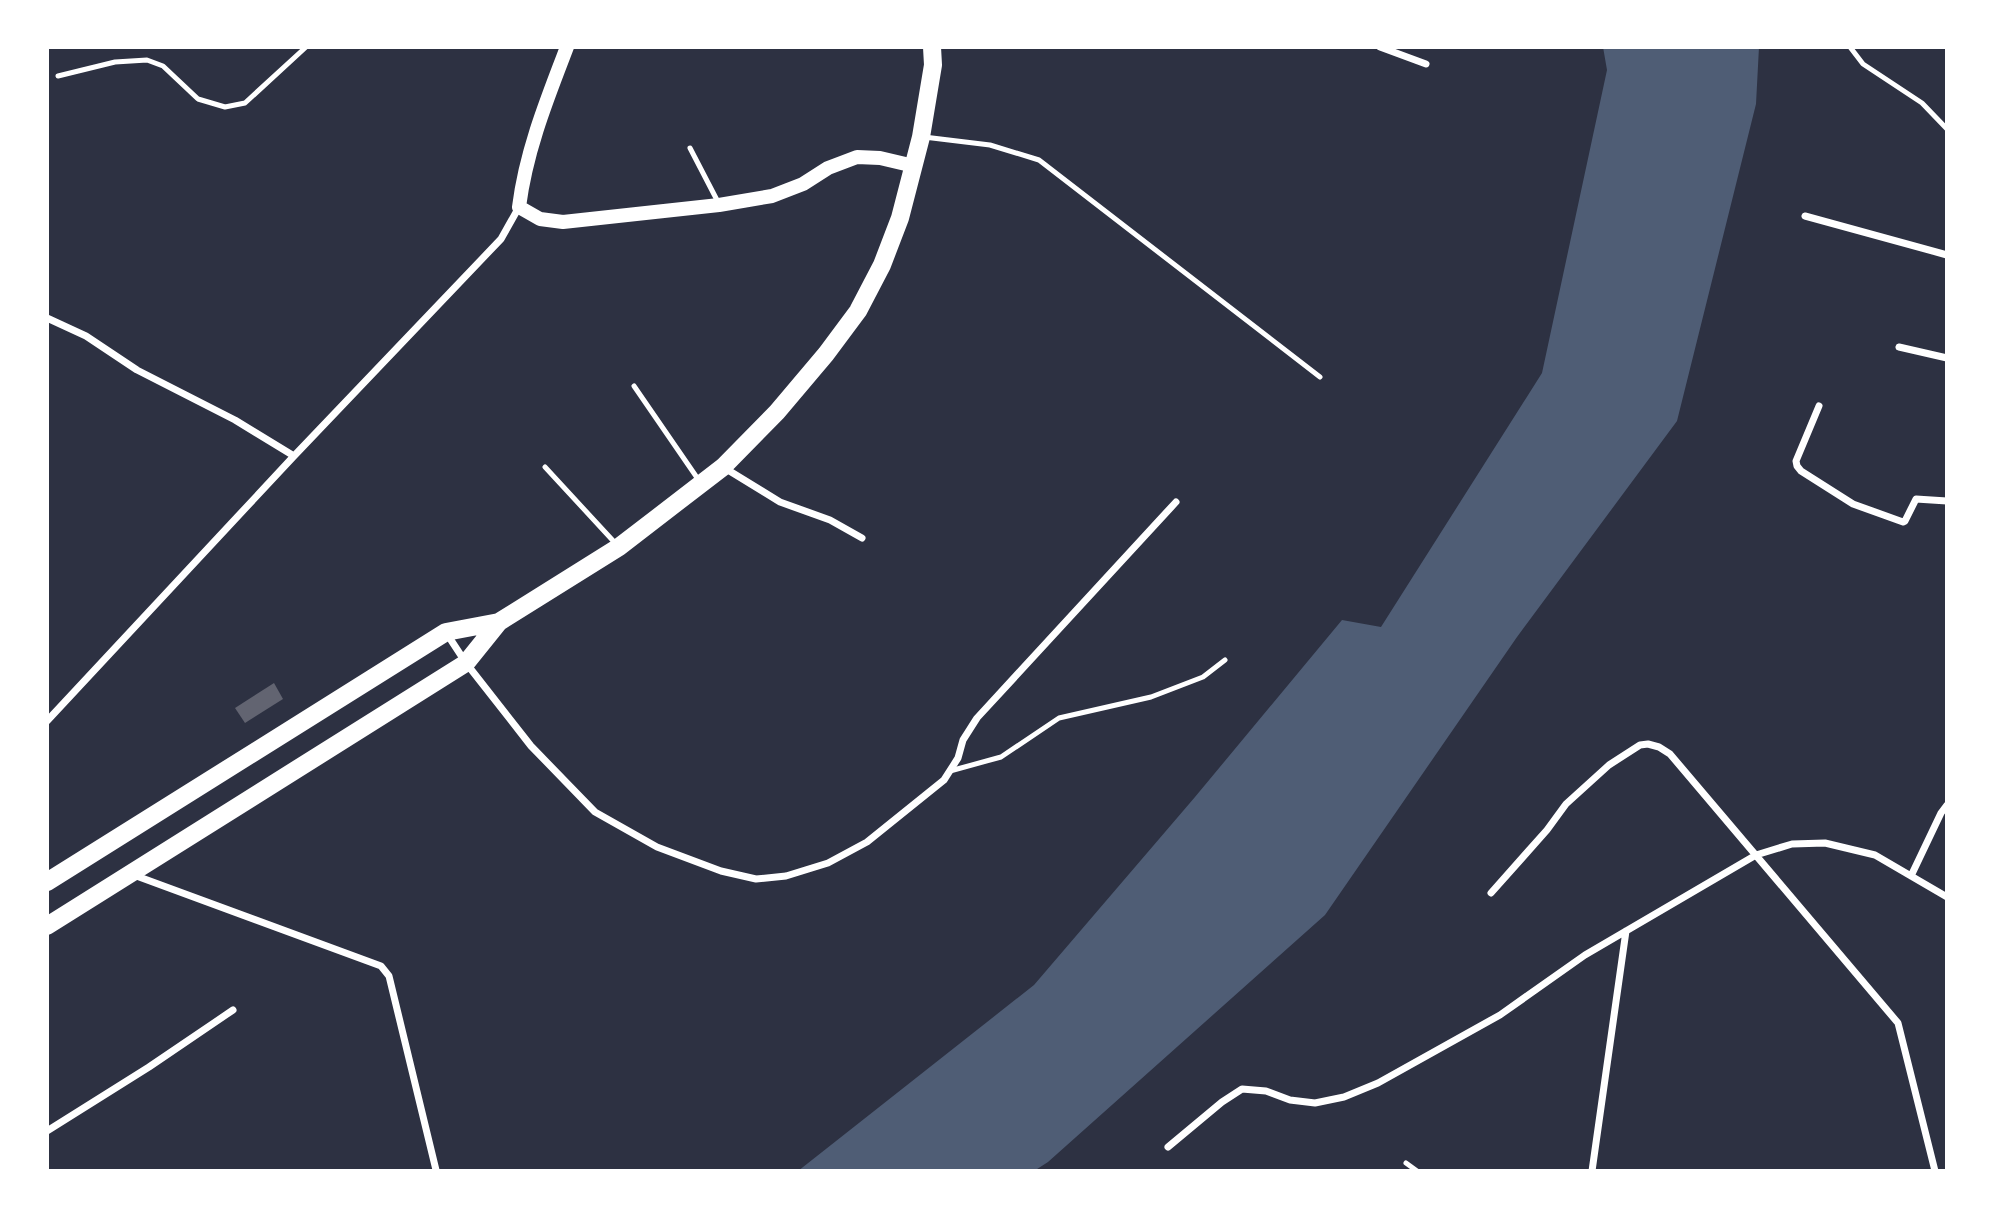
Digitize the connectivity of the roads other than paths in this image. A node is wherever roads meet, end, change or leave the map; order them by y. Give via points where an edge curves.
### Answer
1 (306, 47) edge
2 (567, 47) edge
3 (932, 47) edge
4 (1380, 47) edge
5 (1850, 47) edge
6 (1426, 64) dead end
7 (58, 76) dead end
8 (1947, 129) edge
9 (921, 137) junction
10 (690, 148) dead end
11 (914, 166) junction
12 (719, 205) junction
13 (519, 207) junction
14 (1805, 216) dead end
15 (1947, 255) edge
16 (47, 318) edge
17 (1899, 346) dead end
18 (1947, 358) edge
19 (1321, 377) dead end
20 (634, 386) dead end
21 (1819, 406) dead end
22 (293, 456) junction
23 (545, 467) dead end
24 (723, 467) junction
25 (702, 484) junction
26 (1947, 501) edge
27 (1176, 502) dead end
28 (862, 538) dead end
29 (619, 547) junction
30 (499, 622) junction
31 (446, 632) junction
32 (1225, 660) dead end
33 (466, 663) junction
34 (47, 721) edge
35 (950, 771) junction
36 (1947, 805) edge
37 (1756, 855) junction
38 (130, 874) junction
39 (1911, 876) junction
40 (47, 882) edge
41 (1492, 894) dead end
42 (1947, 897) edge
43 (47, 926) edge
44 (1626, 931) junction
45 (233, 1010) dead end
46 (47, 1130) edge
47 (1168, 1147) dead end
48 (1406, 1163) dead end
49 (436, 1170) edge
50 (1417, 1171) edge
51 (1592, 1171) edge
52 (1935, 1171) edge

1 - 7 lane via 245,103 225,107 198,99 163,65 147,60 115,62
2 - 13 main road via 523,175
3 - 9 highway
4 - 6 street
5 - 8 lane via 1863,64 1922,103
9 - 11 highway
9 - 19 lane via 990,145 1039,160
10 - 12 lane
11 - 12 main road via 857,157 772,196
11 - 24 highway via 882,265 858,311 777,412
12 - 13 main road via 563,222 540,219
13 - 22 street via 501,239
14 - 15 street
16 - 22 street
17 - 18 street
20 - 25 lane
21 - 26 street via 1796,461 1801,471 1853,503 1903,522 1916,499
22 - 34 street
23 - 29 lane
24 - 25 highway
24 - 28 street via 780,502 830,520
25 - 29 highway
27 - 35 street via 977,718
29 - 30 highway
30 - 31 highway
30 - 33 highway
31 - 33 street
31 - 40 highway
32 - 35 lane via 1203,677 1151,697 1059,718 1001,757
33 - 35 street via 531,746 595,812 657,847 733,874 786,876 828,863 867,842
33 - 38 highway
36 - 39 street
37 - 39 street via 1792,844 1825,843 1875,855
37 - 41 street via 1670,754 1640,745 1609,765 1566,804
37 - 44 street
37 - 52 street via 1898,1023
38 - 43 highway
38 - 49 street via 381,966 389,976
39 - 42 street
44 - 47 street via 1500,1016 1378,1083 1315,1103 1242,1089
44 - 51 street
45 - 46 street
48 - 50 lane

